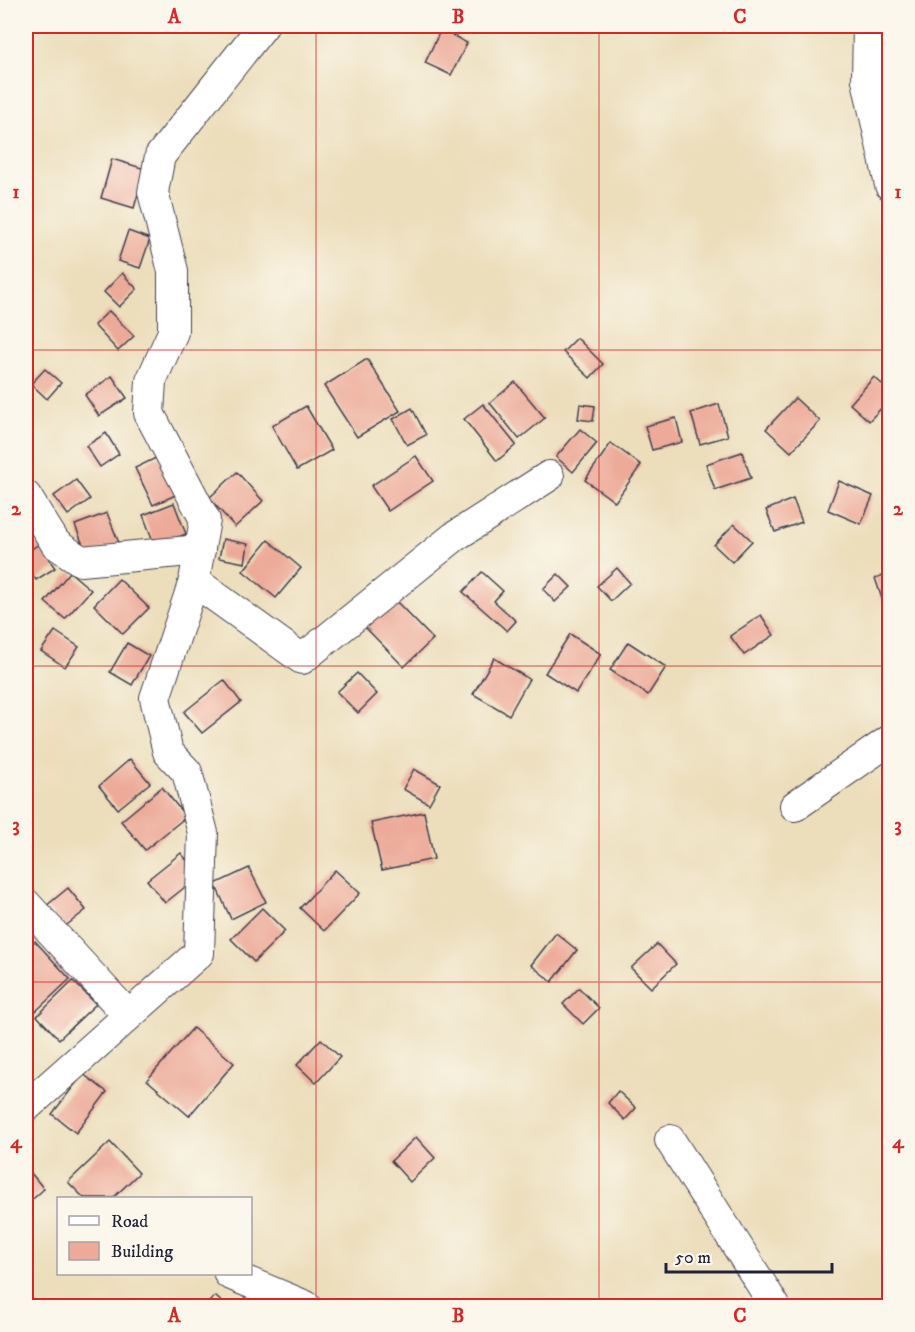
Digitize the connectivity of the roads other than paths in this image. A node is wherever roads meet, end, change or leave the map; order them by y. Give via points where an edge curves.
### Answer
1 (263, 26) edge
2 (868, 26) edge
3 (890, 185) edge
4 (549, 476) dead end
5 (26, 496) edge
6 (200, 550) junction
7 (194, 581) junction
8 (890, 740) edge
9 (795, 806) dead end
10 (26, 904) edge
11 (128, 1015) junction
12 (26, 1107) edge
13 (670, 1140) dead end
14 (231, 1275) edge
15 (306, 1306) edge
16 (775, 1306) edge

1 - 6 street via 160,156 153,192 173,271 173,332 151,381 149,413 205,520
2 - 3 street via 867,80
4 - 7 street via 454,537 302,659
5 - 6 street via 56,544 81,561
6 - 7 street
7 - 11 street via 155,698 168,752 187,772 203,833 199,953
8 - 9 street
10 - 11 street
11 - 12 street
13 - 16 street
14 - 15 street

